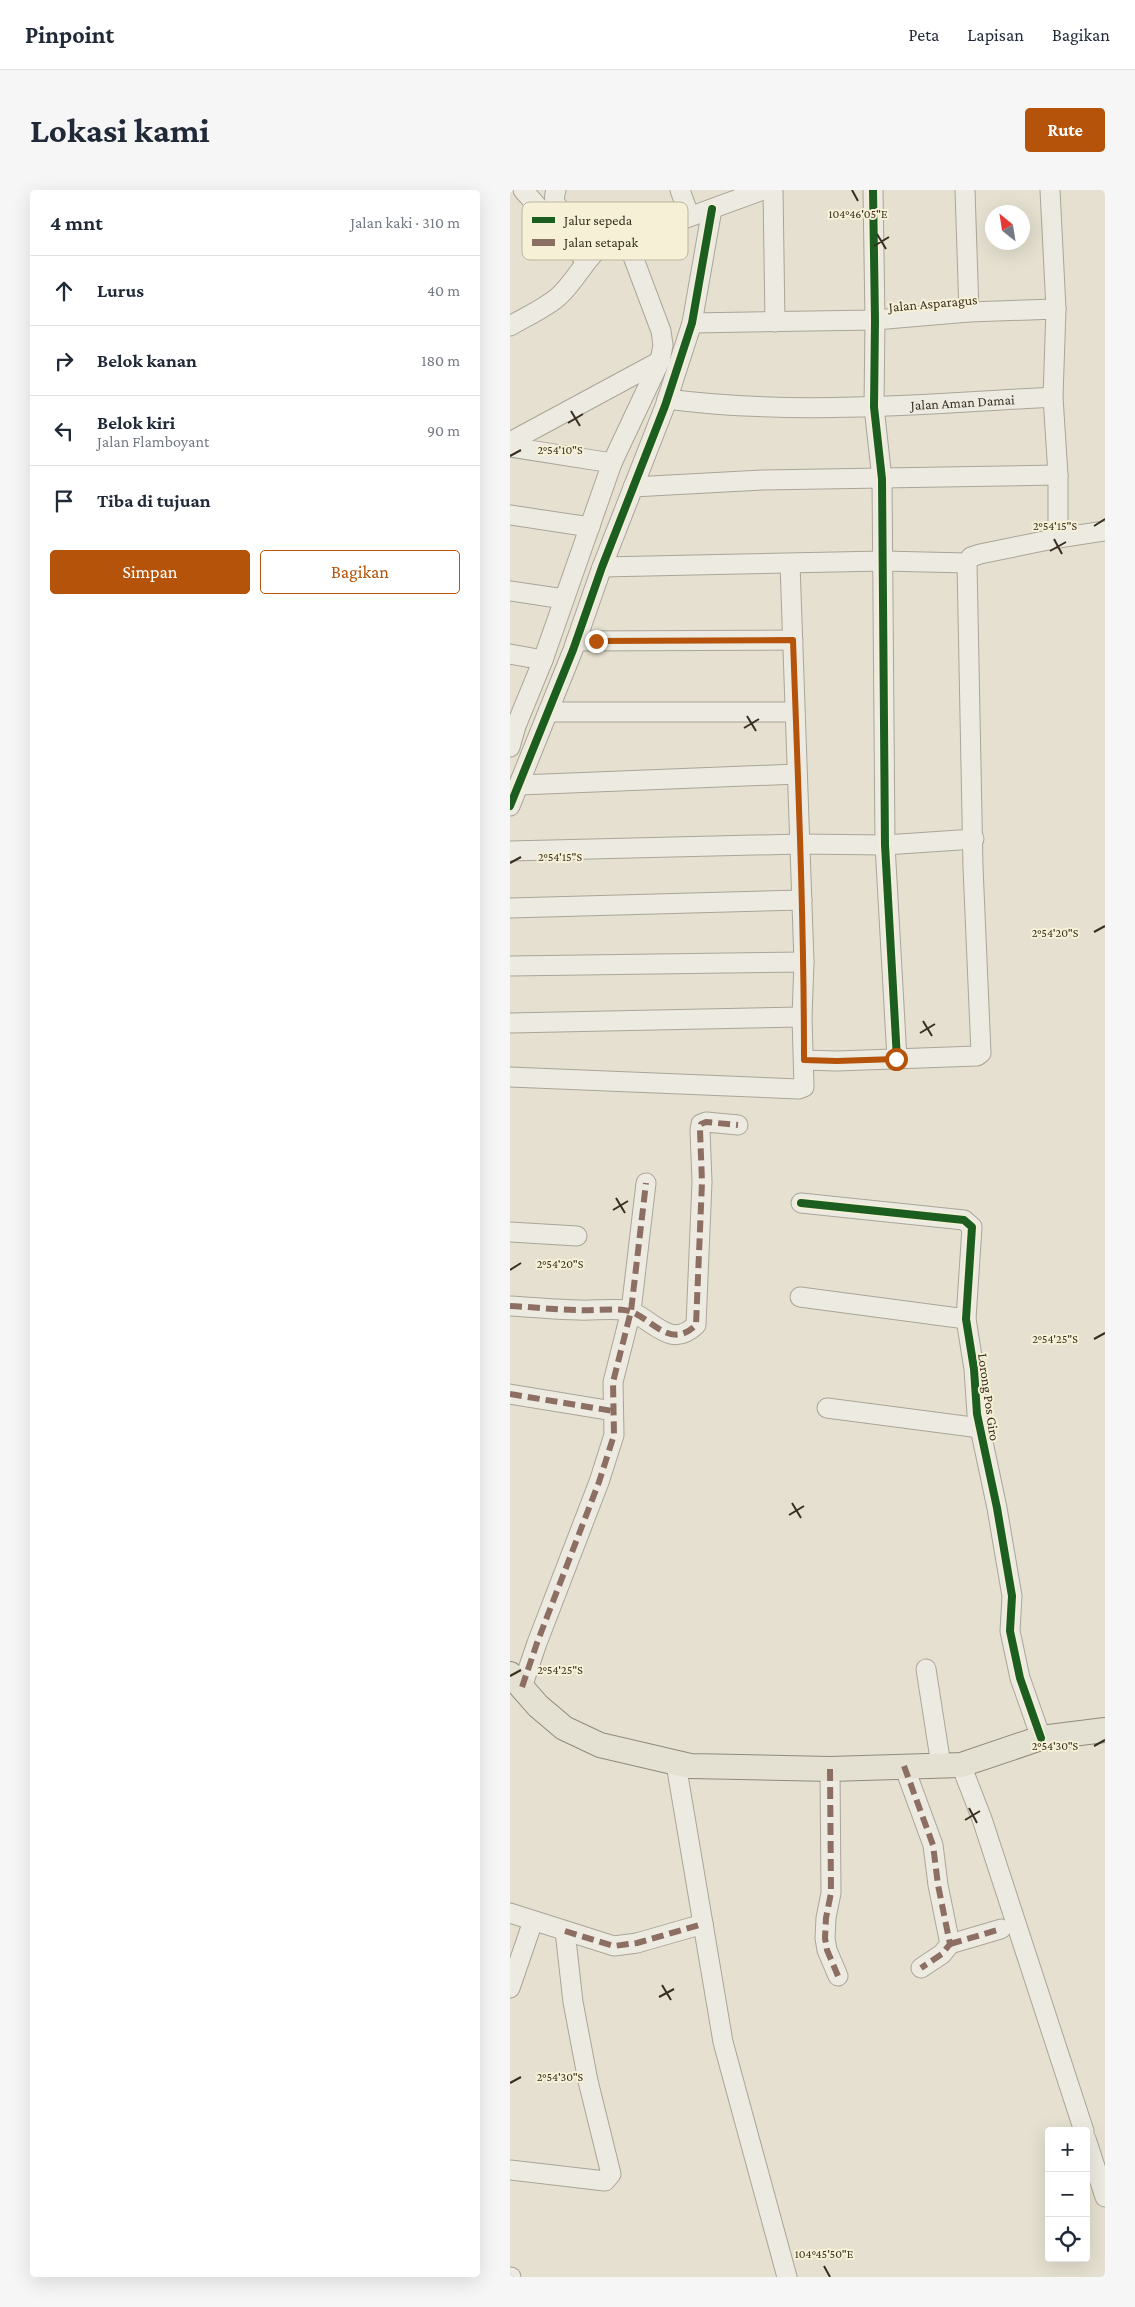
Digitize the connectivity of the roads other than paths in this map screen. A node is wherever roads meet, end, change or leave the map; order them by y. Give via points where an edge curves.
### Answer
1 (523, 190) edge
2 (680, 190) edge
3 (761, 190) edge
4 (873, 190) edge
5 (965, 190) edge
6 (1050, 190) edge
7 (535, 202) edge
8 (684, 202) edge
9 (712, 209) junction
10 (689, 215) edge
11 (588, 260) edge
12 (634, 260) edge
13 (1056, 309) junction
14 (970, 312) junction
15 (876, 320) junction
16 (775, 322) junction
17 (692, 323) junction
18 (510, 326) edge
19 (660, 361) junction
20 (1053, 397) junction
21 (667, 399) junction
22 (874, 407) junction
23 (510, 442) edge
24 (510, 447) edge
25 (612, 463) junction
26 (1058, 475) junction
27 (882, 479) junction
28 (633, 487) junction
29 (510, 515) edge
30 (590, 528) junction
31 (1105, 531) edge
32 (1058, 538) junction
33 (883, 561) junction
34 (966, 563) junction
35 (790, 564) junction
36 (602, 567) junction
37 (510, 591) edge
38 (564, 599) junction
39 (793, 640) junction
40 (576, 641) junction
41 (510, 654) edge
42 (543, 660) junction
43 (548, 712) junction
44 (795, 712) junction
45 (513, 725) edge
46 (510, 747) edge
47 (797, 774) junction
48 (520, 784) junction
49 (510, 806) edge
50 (974, 838) junction
51 (800, 844) junction
52 (885, 845) junction
53 (510, 851) edge
54 (802, 900) junction
55 (510, 908) edge
56 (804, 962) junction
57 (510, 966) edge
58 (802, 1017) junction
59 (510, 1023) edge
60 (896, 1059) junction
61 (804, 1060) junction
62 (510, 1077) edge
63 (738, 1124) dead end
64 (646, 1184) dead end
65 (801, 1203) dead end
66 (510, 1232) edge
67 (577, 1236) dead end
68 (800, 1296) dead end
69 (510, 1306) edge
70 (631, 1311) junction
71 (966, 1320) junction
72 (510, 1394) edge
73 (827, 1408) dead end
74 (613, 1411) junction
75 (980, 1428) junction
76 (926, 1670) dead end
77 (516, 1681) edge
78 (1104, 1735) edge
79 (1041, 1738) junction
80 (676, 1764) junction
81 (951, 1765) junction
82 (904, 1766) junction
83 (830, 1769) junction
84 (510, 1913) edge
85 (533, 1921) junction
86 (703, 1924) junction
87 (1001, 1929) dead end
88 (565, 1931) junction
89 (950, 1944) junction
90 (921, 1968) dead end
91 (838, 1976) dead end
92 (510, 1988) edge
93 (1083, 2127) edge
94 (1090, 2151) edge
95 (510, 2170) edge
96 (1105, 2197) edge
97 (787, 2277) edge

1 - 7 street
2 - 8 street
3 - 9 street
3 - 16 street
4 - 15 street
5 - 14 street
6 - 13 street
9 - 10 street
9 - 17 street
11 - 18 street via 557,298
12 - 19 street via 661,331
13 - 14 street, Jalan Asparagus
13 - 20 street
14 - 15 street, Jalan Asparagus
15 - 16 street, Jalan Asparagus
15 - 22 street
16 - 17 street, Jalan Asparagus
17 - 21 street
19 - 23 street
19 - 25 street
20 - 22 street, Jalan Aman Damai
20 - 26 street
21 - 22 street, Jalan Aman Damai via 713,405
21 - 28 street
22 - 27 street
24 - 25 street
25 - 30 street
26 - 27 street
26 - 32 street
27 - 28 street via 762,480
27 - 33 street
28 - 36 street
29 - 30 street
30 - 38 street
31 - 32 street
32 - 34 street via 980,554
33 - 34 street
33 - 35 street
33 - 52 street
34 - 50 street
35 - 36 street
35 - 39 street
36 - 40 street
37 - 38 street
38 - 42 street
39 - 40 street
39 - 44 street
40 - 43 street
41 - 42 street
42 - 45 street
43 - 44 street
43 - 48 street
44 - 47 street
45 - 46 street
47 - 48 street
47 - 51 street
48 - 49 street
50 - 52 street
50 - 60 street via 981,1053 978,1056
51 - 52 street
51 - 53 street
51 - 54 street
52 - 60 street
54 - 55 street
54 - 56 street
56 - 57 street
56 - 58 street
58 - 59 street
58 - 61 street
60 - 61 street
61 - 62 street via 805,1083 800,1089
63 - 70 street via 701,1124 696,1325 685,1334 665,1333
64 - 70 street
65 - 71 street, Lorong Pos Giro via 964,1220 970,1224
66 - 67 street
68 - 71 street
69 - 70 street
70 - 74 street via 613,1382
71 - 75 street, Lorong Pos Giro
72 - 74 street
73 - 75 street
74 - 77 street via 614,1435 599,1482 536,1643
75 - 79 street, Lorong Pos Giro via 1012,1596 1010,1631 1018,1669
76 - 81 street
77 - 80 main road via 564,1728 600,1745
78 - 79 main road
79 - 81 main road
80 - 83 main road
80 - 86 street
81 - 82 main road
81 - 93 street via 982,1819
82 - 83 main road
82 - 89 street via 933,1845
83 - 91 street via 832,1893 825,1938
84 - 85 street
85 - 88 street
85 - 92 street
86 - 88 street via 637,1943 614,1946
86 - 97 street via 722,2042
87 - 89 street
88 - 95 street via 588,2081 611,2174 605,2181
89 - 90 street via 942,1954
94 - 96 street

